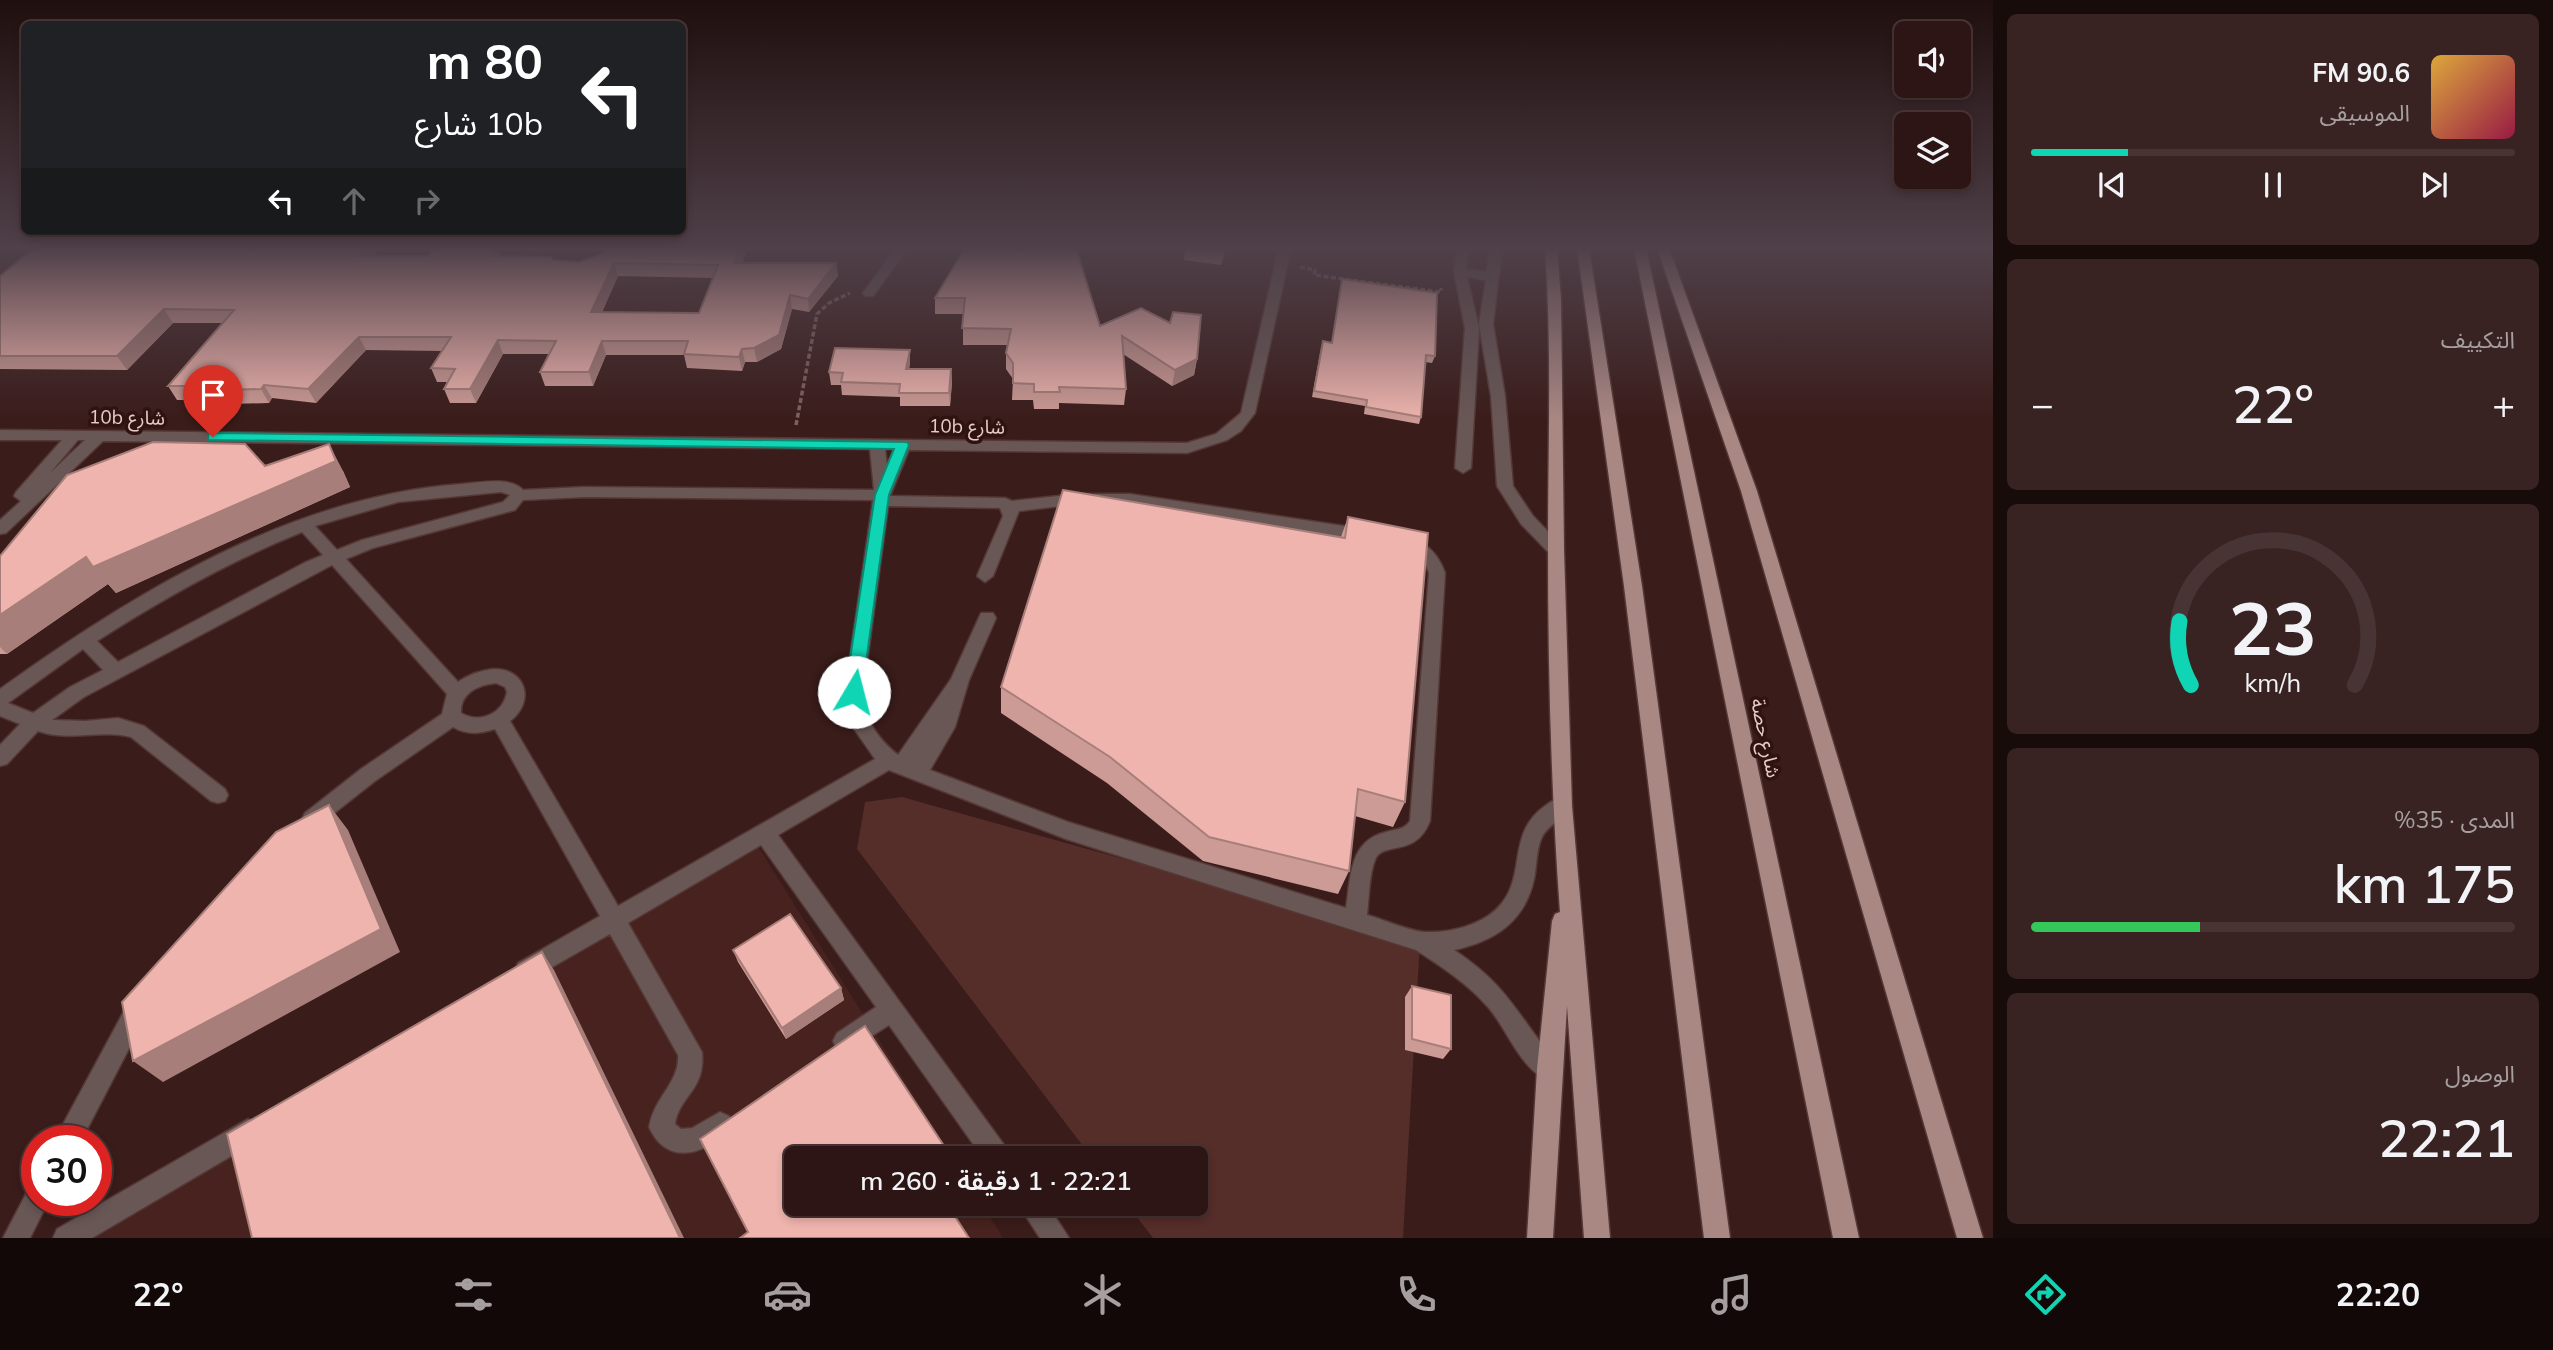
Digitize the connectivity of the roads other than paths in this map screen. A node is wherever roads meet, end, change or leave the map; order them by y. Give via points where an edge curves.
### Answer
1 (1273, 306) edge
2 (1469, 306) edge
3 (1489, 306) edge
4 (1555, 306) edge
5 (1592, 306) edge
6 (1652, 306) edge
7 (1683, 306) edge
8 (0, 435) edge
9 (75, 435) junction
10 (99, 436) junction
11 (877, 445) junction
12 (902, 445) junction
13 (1463, 468) dead end
14 (519, 495) junction
15 (881, 498) junction
16 (1009, 507) junction
17 (0, 522) edge
18 (304, 525) junction
19 (0, 529) edge
20 (1556, 550) junction
21 (332, 557) junction
22 (985, 576) dead end
23 (988, 618) dead end
24 (85, 640) junction
25 (116, 671) junction
26 (457, 693) junction
27 (0, 699) edge
28 (0, 708) edge
29 (452, 717) junction
30 (499, 720) junction
31 (34, 722) junction
32 (0, 758) edge
33 (903, 767) junction
34 (218, 795) dead end
35 (1562, 806) junction
36 (296, 832) edge
37 (764, 832) junction
38 (1568, 876) junction
39 (615, 919) junction
40 (1355, 920) junction
41 (1422, 942) junction
42 (508, 981) edge
43 (151, 989) edge
44 (891, 1010) junction
45 (825, 1055) edge
46 (1549, 1069) junction
47 (736, 1114) edge
48 (269, 1120) edge
49 (75, 1125) edge
50 (989, 1146) edge
51 (28, 1216) edge
52 (1040, 1216) edge
53 (16, 1238) edge
54 (66, 1238) edge
55 (1056, 1238) edge
56 (1540, 1238) edge
57 (1597, 1238) edge
58 (1717, 1238) edge
59 (1846, 1238) edge
60 (1970, 1238) edge

1 - 12 street, 10b شارع via 1248,413 1218,440 1170,449
2 - 13 street via 1472,328
3 - 20 street via 1486,324 1498,396 1505,486 1527,520
4 - 20 main road
5 - 58 main road via 1633,586
6 - 59 main road, شارع حصة
7 - 60 main road via 1749,491
8 - 9 street, 10b شارع
9 - 10 street, 10b شارع
9 - 17 street
10 - 11 street, 10b شارع
10 - 19 street
11 - 12 street, 10b شارع
11 - 15 street
12 - 15 street
14 - 15 street via 584,492
14 - 18 street via 501,486 419,493 366,504
14 - 21 street via 503,509
15 - 16 street via 999,502
15 - 33 street via 854,704 868,740
16 - 22 street via 1011,516
16 - 40 street via 1076,499 1130,499 1401,541 1431,557 1437,572 1420,821 1412,835 1383,840 1369,849
18 - 21 street
18 - 24 street via 170,590
20 - 35 main road
21 - 25 street
21 - 26 street
23 - 33 street via 960,680 946,727
24 - 25 street
24 - 27 street
25 - 31 street
26 - 29 street via 450,709
26 - 30 street via 486,677 513,682 518,696
28 - 31 street
29 - 30 street via 466,726
29 - 36 street
30 - 39 street
31 - 32 street
31 - 34 street via 66,729 118,726 136,731
33 - 37 street
33 - 40 street via 1066,830
35 - 38 main road
35 - 41 street via 1531,834 1519,895 1501,921 1466,939
37 - 39 street
37 - 44 street
38 - 46 main road
38 - 57 main road
39 - 42 street
39 - 47 street via 690,1052 687,1082 665,1107 662,1127 667,1136 693,1142
40 - 41 street
41 - 46 street via 1480,982
43 - 49 street
44 - 45 street
44 - 50 street
46 - 56 main road
48 - 54 street
51 - 53 street
52 - 55 street

